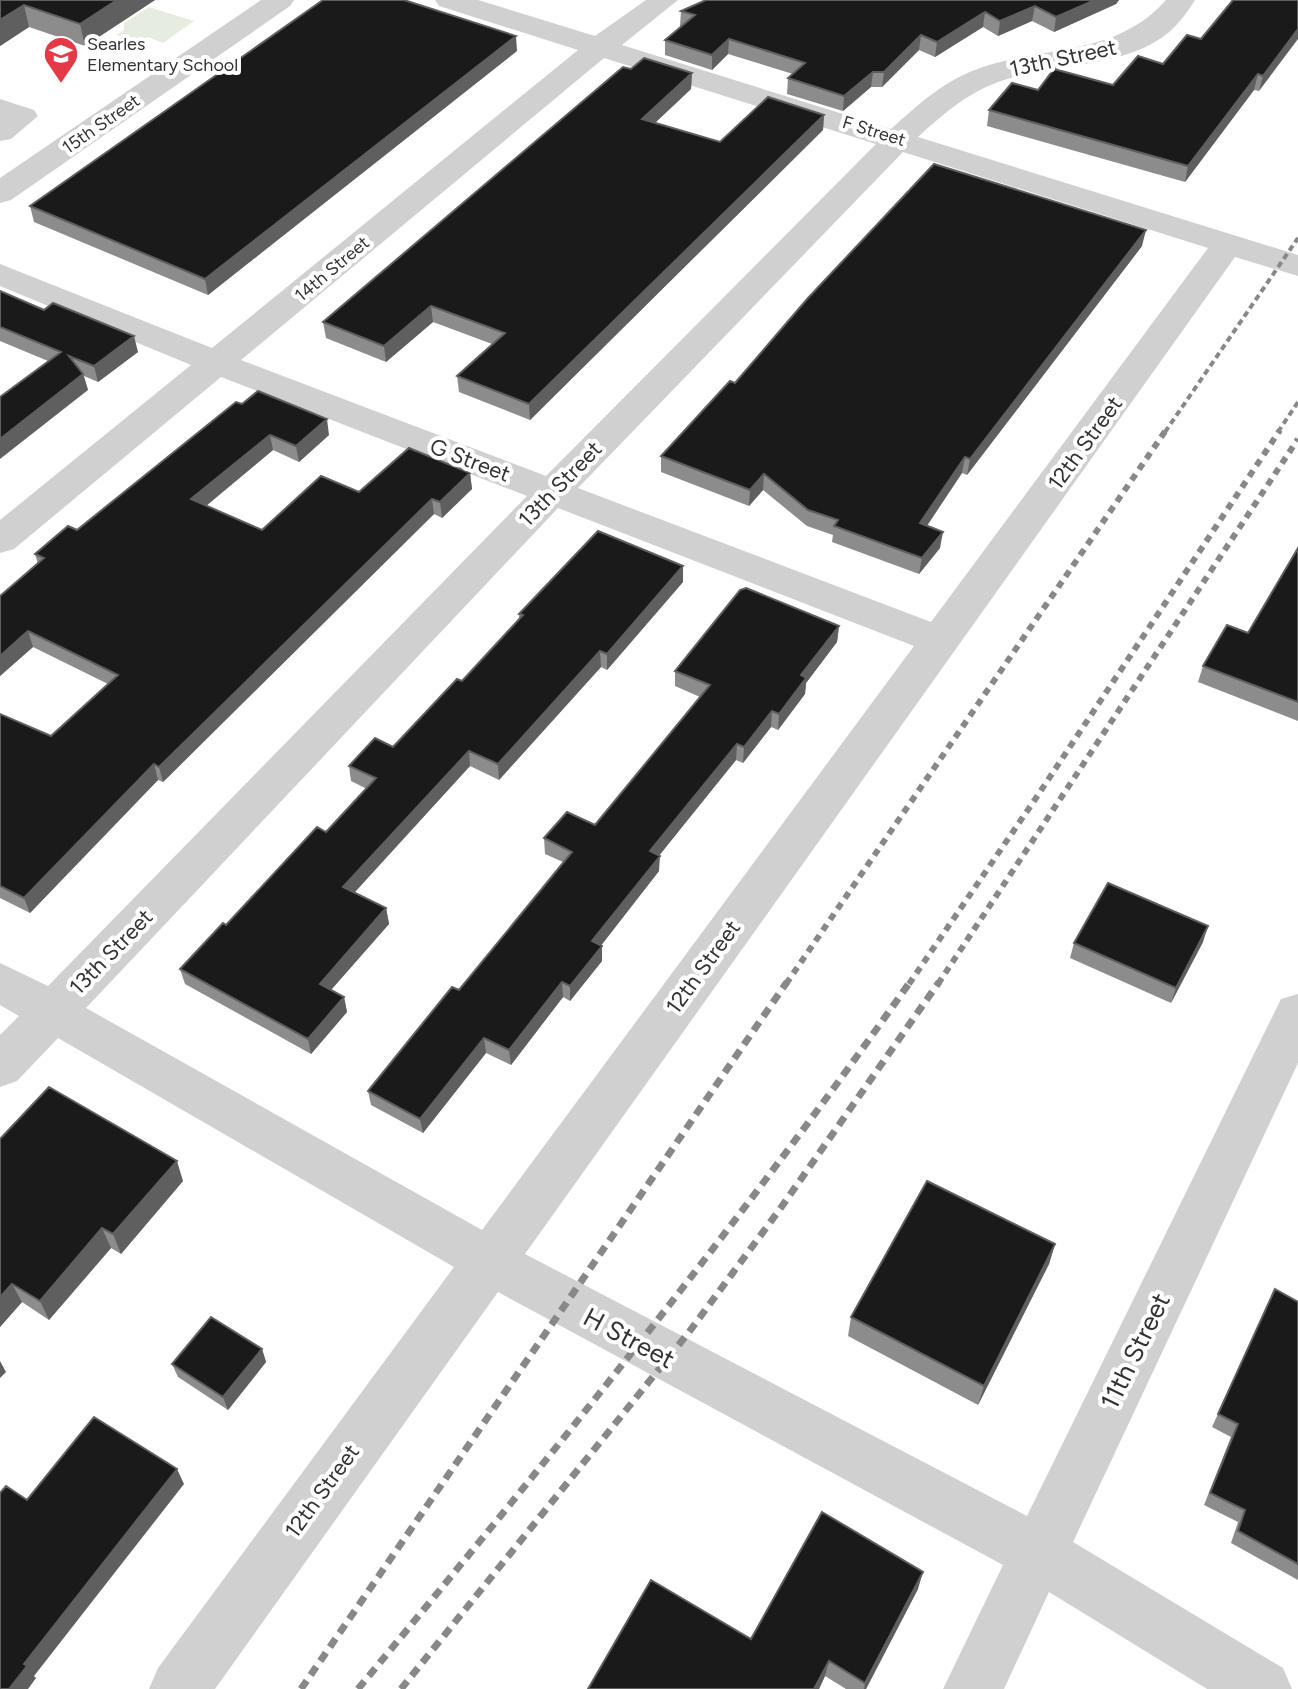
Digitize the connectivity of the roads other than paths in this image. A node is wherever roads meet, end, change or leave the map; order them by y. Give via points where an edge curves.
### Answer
1 (280, 0) edge
2 (449, 0) edge
3 (664, 0) edge
4 (1181, 0) edge
5 (601, 46) junction
6 (0, 108) edge
7 (0, 132) edge
8 (898, 139) junction
9 (0, 193) edge
10 (1228, 244) junction
11 (1298, 266) edge
12 (0, 274) edge
13 (218, 363) junction
14 (553, 491) junction
15 (0, 540) edge
16 (942, 642) junction
17 (0, 982) edge
18 (53, 1012) junction
19 (1298, 1013) edge
20 (0, 1067) edge
21 (489, 1259) junction
22 (1038, 1553) junction
23 (179, 1689) edge
24 (973, 1689) edge
25 (1262, 1689) edge

1 - 9 street, 15th Street
2 - 5 street, F Street
3 - 5 street, 14th Street
4 - 8 street, 13th Street via 1158,27 1122,46 971,82 945,97
5 - 8 street, F Street
5 - 13 street, 14th Street
6 - 7 street via 23,116
8 - 10 street, F Street
8 - 14 street, 13th Street
10 - 11 street, F Street
10 - 16 street, 12th Street
12 - 13 street, G Street
13 - 14 street, G Street
13 - 15 street, 14th Street
14 - 16 street, G Street
14 - 18 street, 13th Street
16 - 21 street, 12th Street
17 - 18 street, H Street
18 - 20 street, 13th Street
18 - 21 street, H Street
19 - 22 street, 11th Street
21 - 22 street, H Street
21 - 23 street, 12th Street
22 - 24 street, 11th Street
22 - 25 street, H Street

